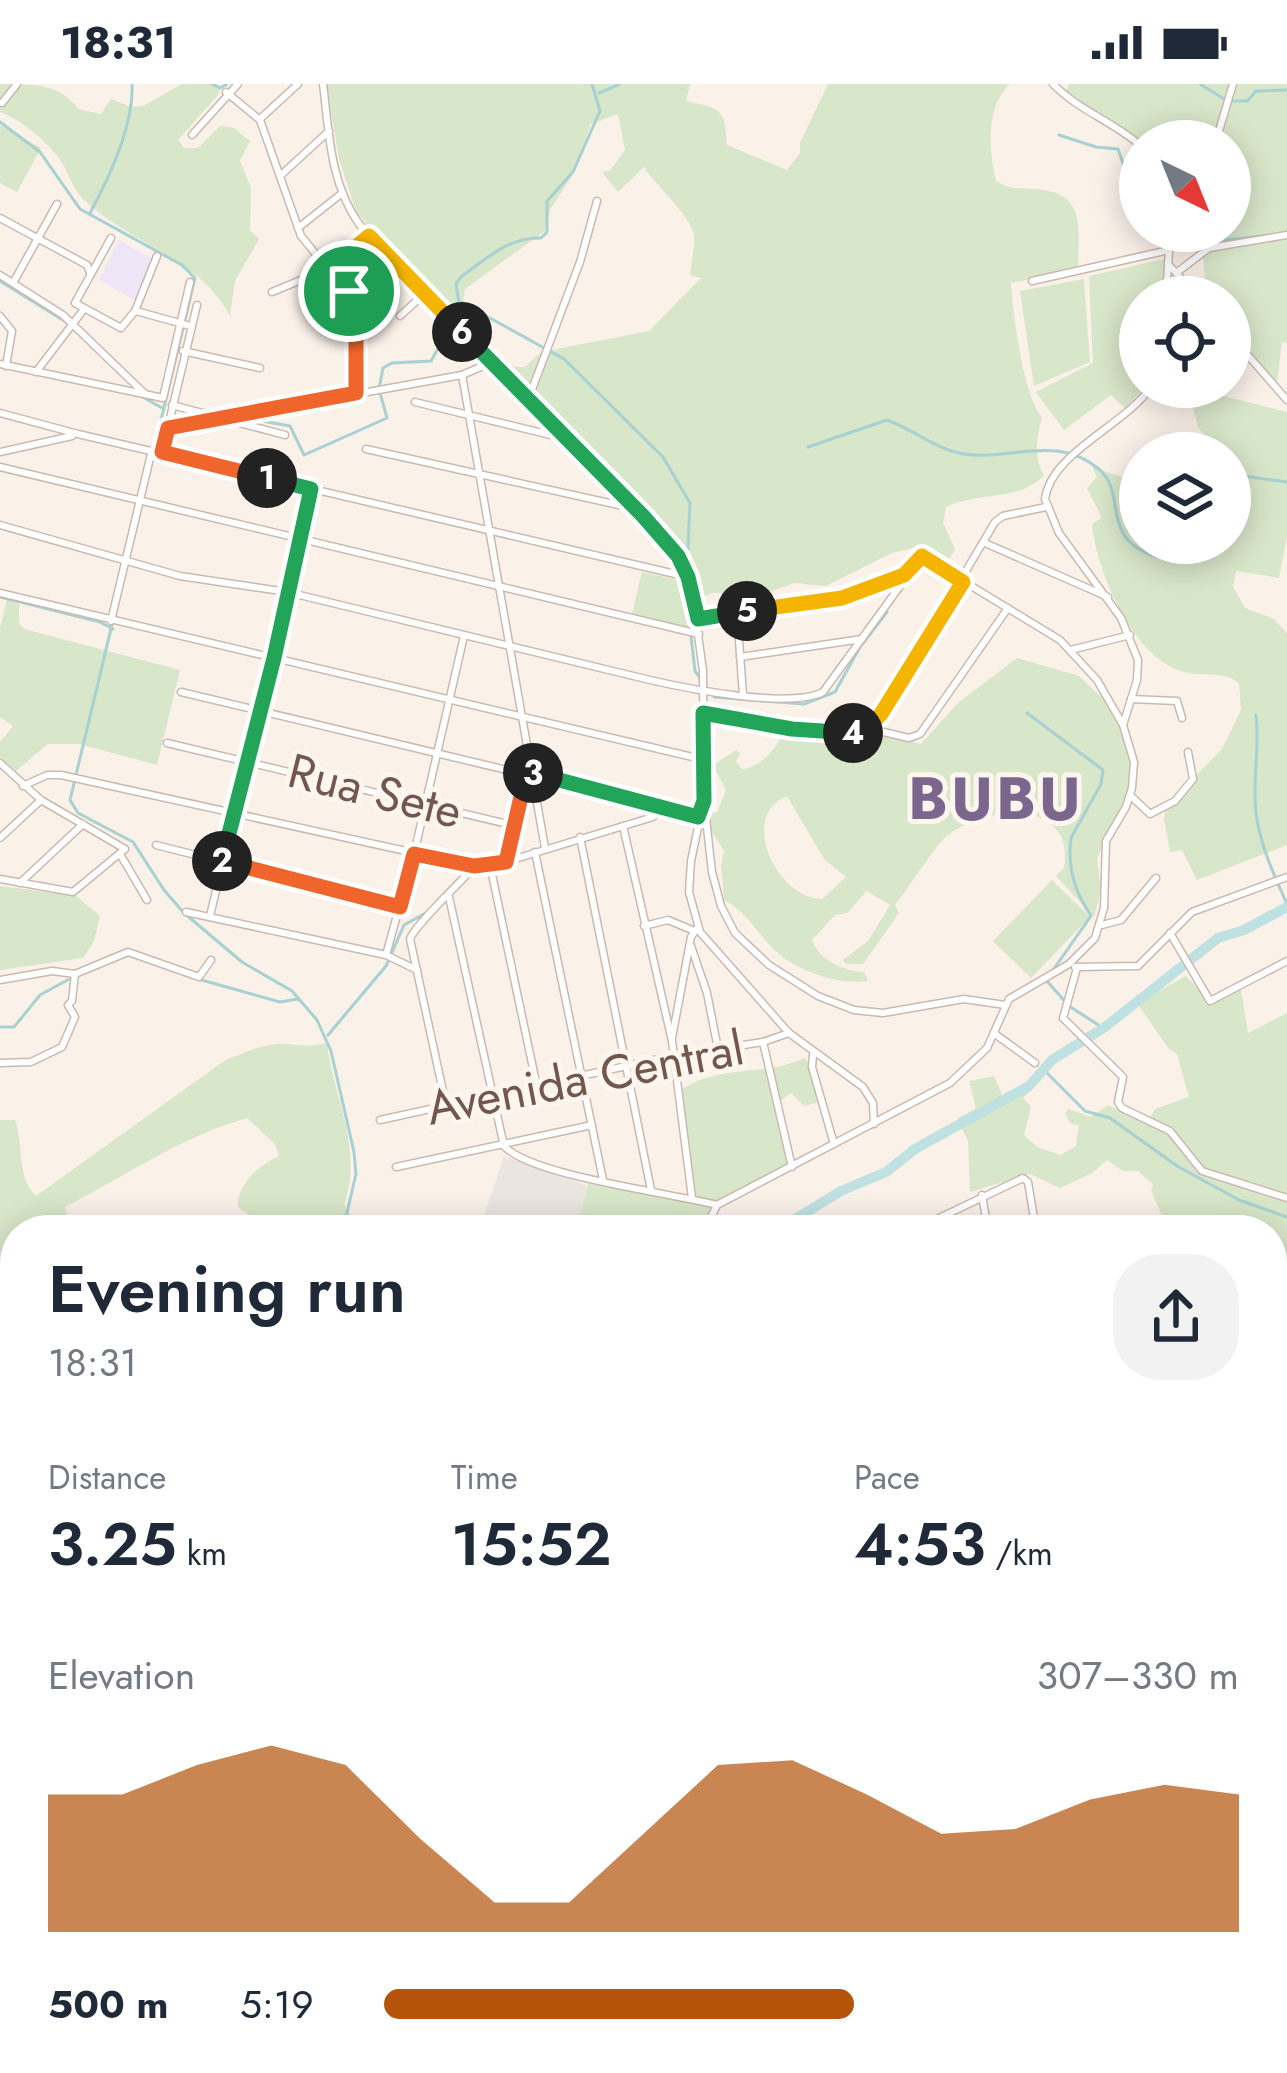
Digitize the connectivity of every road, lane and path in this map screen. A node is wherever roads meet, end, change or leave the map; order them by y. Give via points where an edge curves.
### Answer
1 (17, 84) edge
2 (238, 84) edge
3 (298, 84) edge
4 (323, 84) edge
5 (1053, 84) edge
6 (1233, 84) edge
7 (227, 92) junction
8 (2, 104) edge
9 (260, 119) junction
10 (1222, 120) edge
11 (1119, 128) edge
12 (329, 130) junction
13 (191, 135) dead end
14 (280, 176) junction
15 (340, 194) junction
16 (597, 201) dead end
17 (57, 204) dead end
18 (0, 218) edge
19 (298, 228) junction
20 (1287, 235) edge
21 (369, 236) junction
22 (38, 238) junction
23 (111, 238) dead end
24 (1160, 252) edge
25 (1169, 252) edge
26 (158, 256) dead end
27 (1168, 264) junction
28 (331, 268) junction
29 (1176, 273) junction
30 (0, 275) edge
31 (404, 275) junction
32 (1167, 276) edge
33 (1179, 276) edge
34 (91, 277) junction
35 (190, 281) dead end
36 (1032, 281) dead end
37 (13, 283) junction
38 (272, 292) dead end
39 (424, 294) junction
40 (197, 304) dead end
41 (84, 309) junction
42 (135, 310) junction
43 (0, 316) edge
44 (400, 316) dead end
45 (356, 321) junction
46 (73, 324) junction
47 (185, 325) junction
48 (183, 351) junction
49 (1251, 358) edge
50 (492, 362) junction
51 (3, 365) edge
52 (260, 368) dead end
53 (37, 372) junction
54 (462, 375) junction
55 (356, 393) junction
56 (146, 396) junction
57 (528, 400) junction
58 (1287, 400) edge
59 (173, 402) junction
60 (415, 402) dead end
61 (1132, 408) edge
62 (0, 413) edge
63 (467, 417) junction
64 (230, 418) junction
65 (168, 428) junction
66 (78, 434) junction
67 (285, 435) dead end
68 (566, 439) junction
69 (366, 448) dead end
70 (152, 450) junction
71 (0, 452) edge
72 (162, 452) junction
73 (0, 467) edge
74 (478, 472) junction
75 (311, 489) junction
76 (145, 501) junction
77 (1046, 508) junction
78 (636, 509) junction
79 (0, 525) edge
80 (488, 528) junction
81 (299, 539) junction
82 (985, 543) junction
83 (126, 560) junction
84 (904, 575) junction
85 (688, 577) junction
86 (963, 582) junction
87 (498, 586) junction
88 (287, 592) junction
89 (0, 593) edge
90 (1109, 598) junction
91 (1008, 608) junction
92 (737, 613) junction
93 (698, 619) junction
94 (116, 622) junction
95 (699, 634) junction
96 (1130, 635) junction
97 (464, 636) junction
98 (862, 639) junction
99 (509, 645) junction
100 (1071, 650) junction
101 (740, 657) junction
102 (274, 658) junction
103 (182, 692) dead end
104 (703, 692) junction
105 (743, 695) junction
106 (1131, 699) junction
107 (451, 700) junction
108 (260, 712) junction
109 (703, 713) junction
110 (521, 716) junction
111 (1182, 718) dead end
112 (1123, 724) junction
113 (867, 728) junction
114 (167, 743) dead end
115 (439, 752) junction
116 (1188, 752) dead end
117 (248, 759) junction
118 (705, 760) junction
119 (2, 769) edge
120 (532, 776) junction
121 (23, 786) junction
122 (1130, 796) junction
123 (41, 800) junction
124 (704, 801) junction
125 (426, 803) junction
126 (235, 813) junction
127 (653, 817) dead end
128 (698, 817) junction
129 (83, 824) junction
130 (512, 824) junction
131 (623, 826) junction
132 (580, 837) junction
133 (0, 838) edge
134 (156, 845) dead end
135 (545, 848) junction
136 (123, 852) junction
137 (535, 852) junction
138 (414, 854) junction
139 (222, 862) junction
140 (506, 862) junction
141 (490, 865) junction
142 (474, 866) junction
143 (1287, 877) edge
144 (1156, 878) dead end
145 (0, 879) edge
146 (20, 884) junction
147 (448, 897) junction
148 (147, 900) dead end
149 (400, 907) junction
150 (186, 913) dead end
151 (210, 916) junction
152 (1101, 925) junction
153 (644, 926) junction
154 (696, 929) junction
155 (1170, 933) junction
156 (690, 942) junction
157 (386, 956) junction
158 (211, 960) dead end
159 (1287, 961) edge
160 (1073, 966) junction
161 (417, 970) junction
162 (75, 974) junction
163 (0, 980) edge
164 (679, 1004) junction
165 (663, 1005) junction
166 (1005, 1005) junction
167 (789, 1033) junction
168 (995, 1034) junction
169 (672, 1042) junction
170 (764, 1042) junction
171 (718, 1049) junction
172 (814, 1054) junction
173 (673, 1056) junction
174 (1035, 1063) dead end
175 (0, 1064) edge
176 (629, 1068) junction
177 (584, 1078) junction
178 (537, 1087) junction
179 (492, 1096) junction
180 (446, 1106) junction
181 (380, 1120) dead end
182 (874, 1124) junction
183 (592, 1125) junction
184 (834, 1144) junction
185 (504, 1146) junction
186 (792, 1166) junction
187 (396, 1167) dead end
188 (603, 1180) junction
189 (651, 1190) junction
190 (982, 1195) junction
191 (692, 1198) junction
192 (1287, 1198) edge
193 (717, 1205) junction
194 (711, 1215) edge
195 (943, 1215) edge
196 (985, 1215) edge
197 (1034, 1215) edge

1 - 8 street
2 - 7 street
3 - 9 street
4 - 12 street
5 - 11 street
6 - 10 street
7 - 9 street
7 - 13 street
9 - 14 street
12 - 14 street
12 - 15 street
14 - 19 street
15 - 19 street
15 - 21 street
16 - 57 street
17 - 22 street
18 - 22 street
19 - 28 street
20 - 29 street via 1209,248
21 - 28 street
21 - 31 street
22 - 34 street via 87,265
22 - 37 street
23 - 34 street
24 - 36 street
25 - 27 street
26 - 42 street
27 - 29 street
27 - 32 street
28 - 38 street
28 - 45 street via 349,291
29 - 33 street
30 - 37 street
31 - 39 street
31 - 45 street
34 - 41 street via 75,301
35 - 47 street
37 - 46 street
39 - 44 street
39 - 50 street
40 - 47 street
41 - 42 street via 123,328
41 - 46 street
42 - 47 street
43 - 51 street via 12,332
45 - 55 street
46 - 53 street
46 - 56 street
47 - 48 street
47 - 56 street via 165,396
48 - 52 street
48 - 59 street
49 - 58 street
50 - 54 street
50 - 57 street
51 - 53 street
53 - 56 street
54 - 55 street
54 - 63 street
55 - 64 street
57 - 68 street
59 - 64 street
59 - 65 street
60 - 63 street
61 - 77 street via 1058,468
62 - 66 street
63 - 68 street
63 - 74 street
64 - 65 street
64 - 67 street
65 - 72 street
66 - 70 street
66 - 71 street
68 - 78 street
69 - 74 street
70 - 72 street
70 - 76 street
72 - 75 street
73 - 76 street
74 - 78 street
74 - 80 street
75 - 80 street
75 - 81 street
76 - 81 street
76 - 83 street
77 - 82 street via 1003,516
77 - 90 street
78 - 85 street
79 - 83 street
80 - 85 street
80 - 87 street
81 - 87 street
81 - 88 street
82 - 86 street
82 - 90 street
83 - 88 street
83 - 94 street
84 - 86 street via 920,556
84 - 92 street via 842,598
84 - 98 street
85 - 93 street
86 - 91 street
86 - 113 street
87 - 95 street
87 - 99 street
88 - 97 street
88 - 102 street
89 - 94 street
90 - 96 street
91 - 100 street
91 - 113 street via 920,734
92 - 93 street
92 - 101 street
93 - 95 street
94 - 102 street
95 - 104 street
96 - 100 street
96 - 106 street via 1138,668
97 - 99 street
97 - 107 street
98 - 101 street
98 - 105 street via 819,695
99 - 104 street
99 - 110 street
100 - 112 street
101 - 105 street
102 - 107 street
102 - 108 street
103 - 108 street
104 - 105 street
104 - 109 street
106 - 111 street via 1177,701
106 - 112 street
107 - 110 street
107 - 115 street
108 - 115 street
108 - 117 street
109 - 113 street via 832,734
109 - 118 street
110 - 118 street
110 - 120 street
112 - 122 street via 1134,762
114 - 117 street, Rua Sete
115 - 120 street
115 - 125 street
116 - 122 street via 1193,779 1175,801 1150,814
117 - 125 street, Rua Sete
117 - 126 street
118 - 124 street
119 - 121 street
120 - 128 street
120 - 130 street
120 - 135 street
121 - 123 street
121 - 126 street via 54,774
122 - 152 street via 1104,850
123 - 129 street
123 - 133 street
124 - 128 street
124 - 166 street via 721,906 735,933 769,965 818,996 868,1013 964,999
125 - 130 street, Rua Sete
125 - 138 street
126 - 138 street
126 - 139 street
127 - 131 street
128 - 154 street via 689,892
129 - 136 street
129 - 146 street
130 - 140 street
131 - 132 street
131 - 153 street
132 - 135 street
132 - 176 street
134 - 139 street
135 - 137 street
136 - 146 street via 74,892
136 - 148 street
137 - 140 street
137 - 177 street
138 - 142 street
138 - 149 street
139 - 149 street
139 - 151 street
140 - 141 street
141 - 142 street
141 - 178 street
142 - 147 street
143 - 155 street via 1192,912
144 - 152 street via 1121,920
145 - 146 street
147 - 161 street via 413,928
147 - 179 street
149 - 157 street
150 - 151 street
151 - 157 street
152 - 160 street
153 - 154 street via 675,921
153 - 165 street
154 - 156 street
154 - 167 street
155 - 159 street via 1210,1001
155 - 160 street via 1138,966
156 - 164 street
156 - 171 street
157 - 161 street
158 - 162 street via 198,977 128,952
160 - 166 street
160 - 192 street via 1064,1021 1124,1079 1118,1102 1126,1112 1170,1132 1202,1172
161 - 180 street
162 - 163 street
162 - 175 street via 68,1005 75,1017 62,1047 31,1063
164 - 165 street
164 - 169 street
165 - 169 street
166 - 168 street
167 - 170 street, Avenida Central
167 - 172 street
168 - 174 street
168 - 182 street via 950,1083
169 - 173 street
170 - 171 street, Avenida Central
170 - 186 street
171 - 173 street, Avenida Central
172 - 182 street via 863,1087
172 - 184 street
173 - 176 street, Avenida Central
173 - 191 street
176 - 177 street, Avenida Central
176 - 189 street
177 - 178 street, Avenida Central
177 - 183 street
178 - 179 street, Avenida Central
179 - 180 street, Avenida Central
179 - 185 street
180 - 181 street, Avenida Central
182 - 184 street
183 - 185 street, Avenida Central
183 - 188 street
184 - 186 street
185 - 187 street, Avenida Central
185 - 188 street via 552,1169
186 - 193 street
188 - 189 street
189 - 191 street
190 - 195 street
190 - 196 street
190 - 197 street via 1021,1179
191 - 193 street
193 - 194 street

